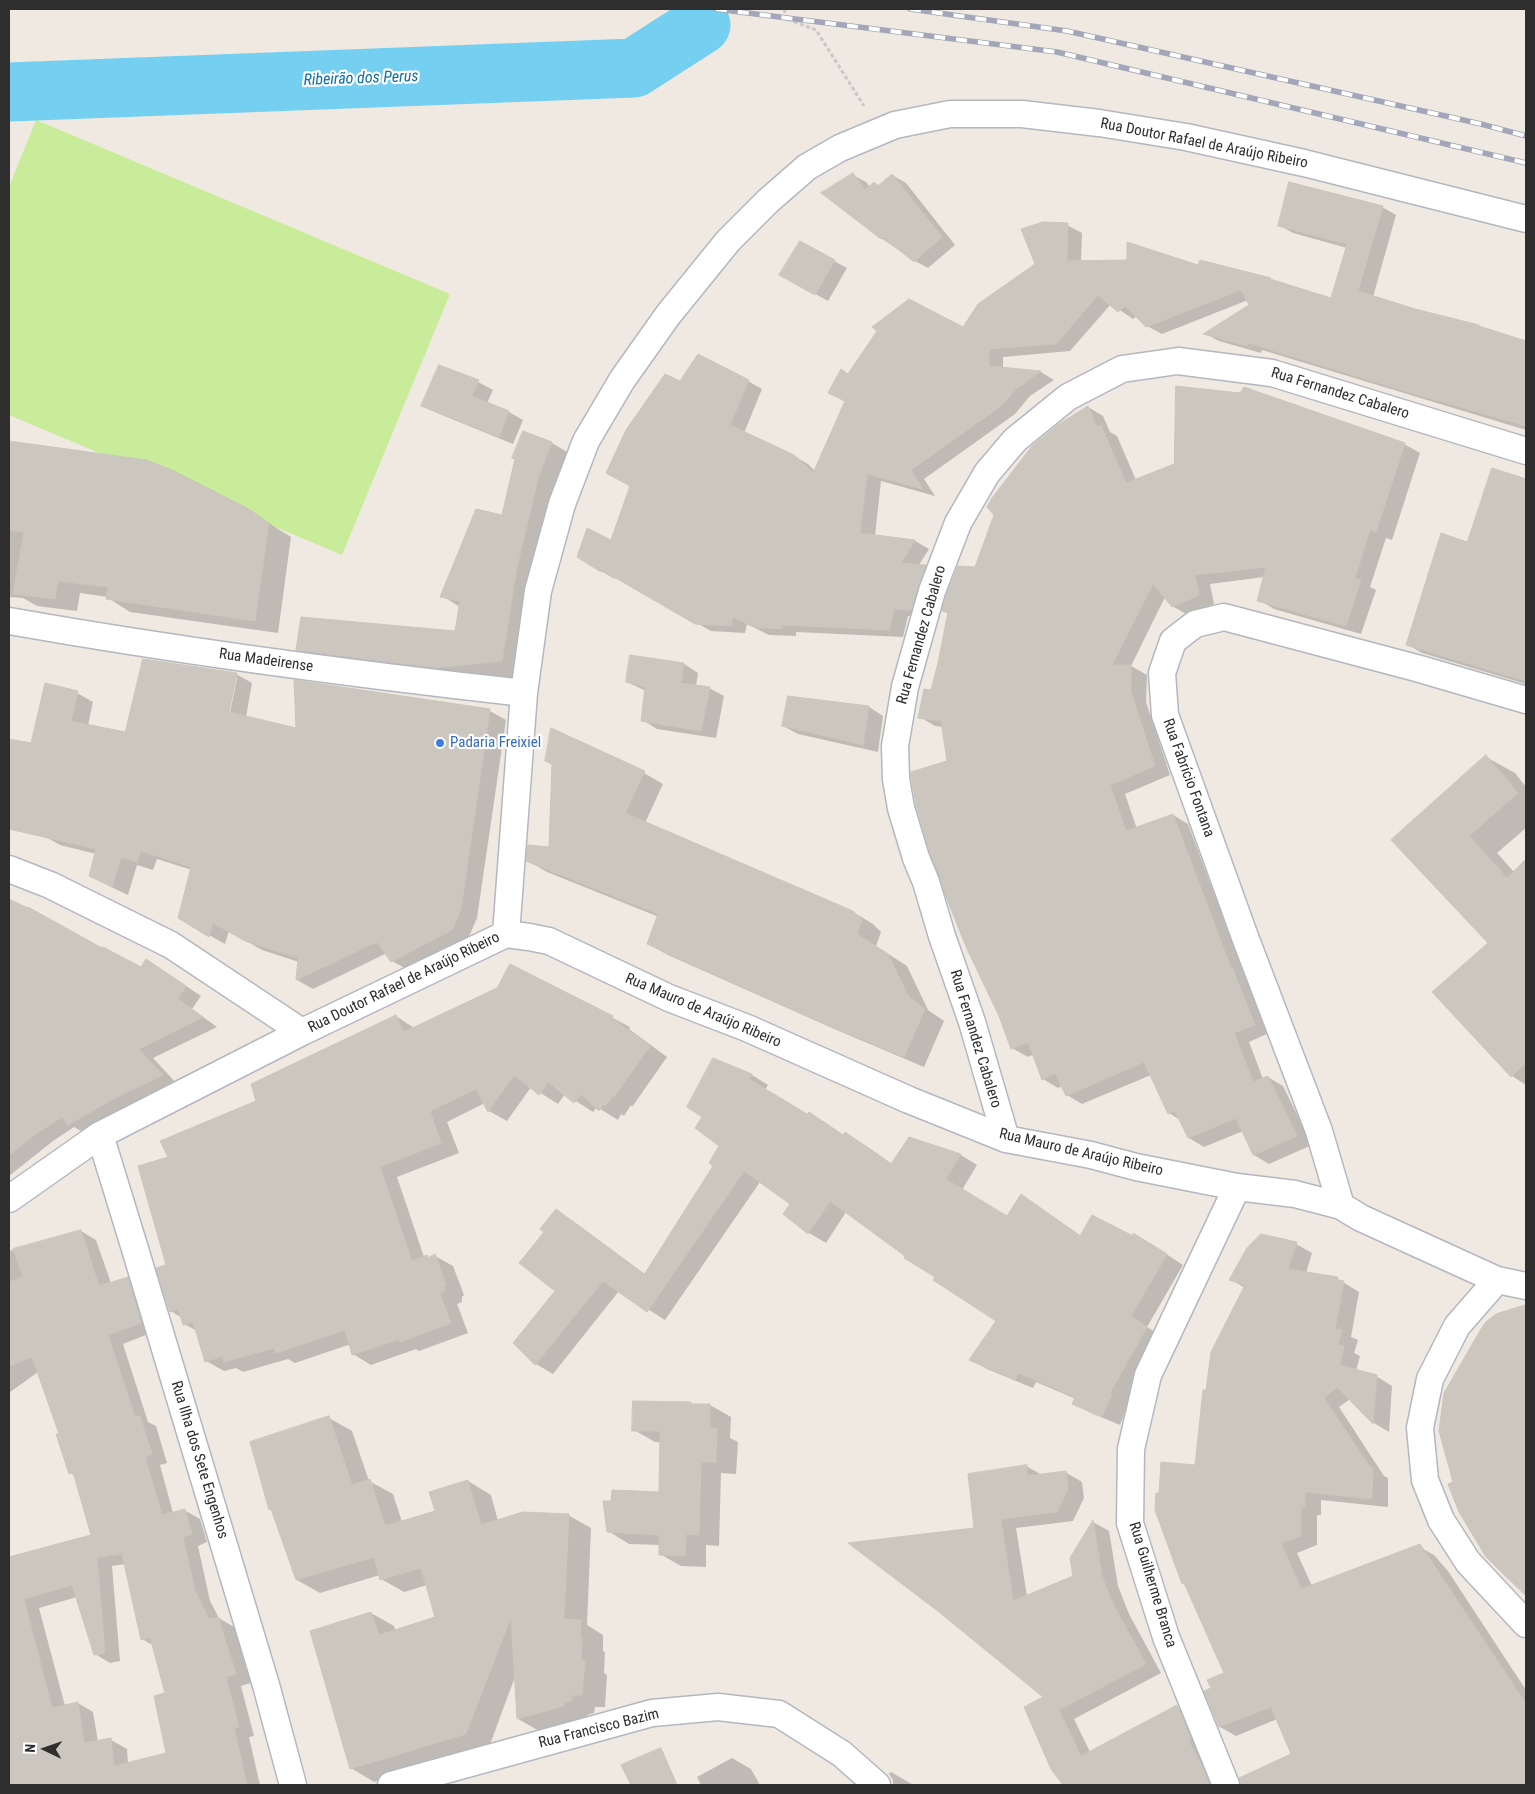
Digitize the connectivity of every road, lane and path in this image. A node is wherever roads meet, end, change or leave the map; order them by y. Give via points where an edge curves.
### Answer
1 (785, 9) edge
2 (880, 132) junction
3 (1526, 219) edge
4 (1526, 451) edge
5 (9, 620) edge
6 (524, 693) junction
7 (1526, 700) edge
8 (9, 869) edge
9 (506, 934) junction
10 (302, 1032) junction
11 (100, 1135) junction
12 (1006, 1139) junction
13 (1237, 1187) junction
14 (9, 1199) edge
15 (1341, 1206) junction
16 (1497, 1280) junction
17 (1526, 1286) edge
18 (1526, 1624) edge
19 (293, 1785) edge
20 (391, 1785) edge
21 (877, 1785) edge
22 (1226, 1785) edge

1 - 2 path via 784,18 816,30
2 - 3 street, Rua Doutor Rafael de Araújo Ribeiro via 896,125 950,114 1022,114 1099,123 1186,137 1304,163
2 - 6 street, Rua Doutor Rafael de Araújo Ribeiro via 840,148 807,167 768,201 722,249 668,315 622,380 586,441 562,504 538,591
4 - 12 street, Rua Fernandez Cabalero via 1272,373 1178,361 1122,369 1068,397 1015,440 987,473 958,523 932,590 905,687 895,746 901,808 972,1022
5 - 6 street, Rua Madeirense via 358,674
6 - 9 street, Rua Doutor Rafael de Araújo Ribeiro
7 - 15 street, Rua Fabrício Fontana via 1420,668 1224,617 1195,624 1172,642 1162,673 1165,715 1319,1131
8 - 10 street via 50,885 170,945
9 - 10 street, Rua Doutor Rafael de Araújo Ribeiro
9 - 12 street, Rua Mauro de Araújo Ribeiro via 548,941 669,998
10 - 11 street, Rua Doutor Rafael de Araújo Ribeiro
11 - 14 street, Rua Doutor Rafael de Araújo Ribeiro
11 - 19 street, Rua Ilha dos Sete Engenhos via 266,1685
12 - 13 street, Rua Mauro de Araújo Ribeiro
13 - 15 street, Rua Mauro de Araújo Ribeiro via 1295,1194
13 - 22 street, Rua Guilherme Branca via 1148,1375 1131,1449 1130,1523 1166,1637
15 - 16 street, Rua Mauro de Araújo Ribeiro
16 - 17 street, Rua Mauro de Araújo Ribeiro
16 - 18 street via 1457,1326 1430,1379 1420,1428 1425,1480 1441,1520 1468,1562
20 - 21 street, Rua Francisco Bazim via 652,1713 718,1707 779,1714 842,1754

